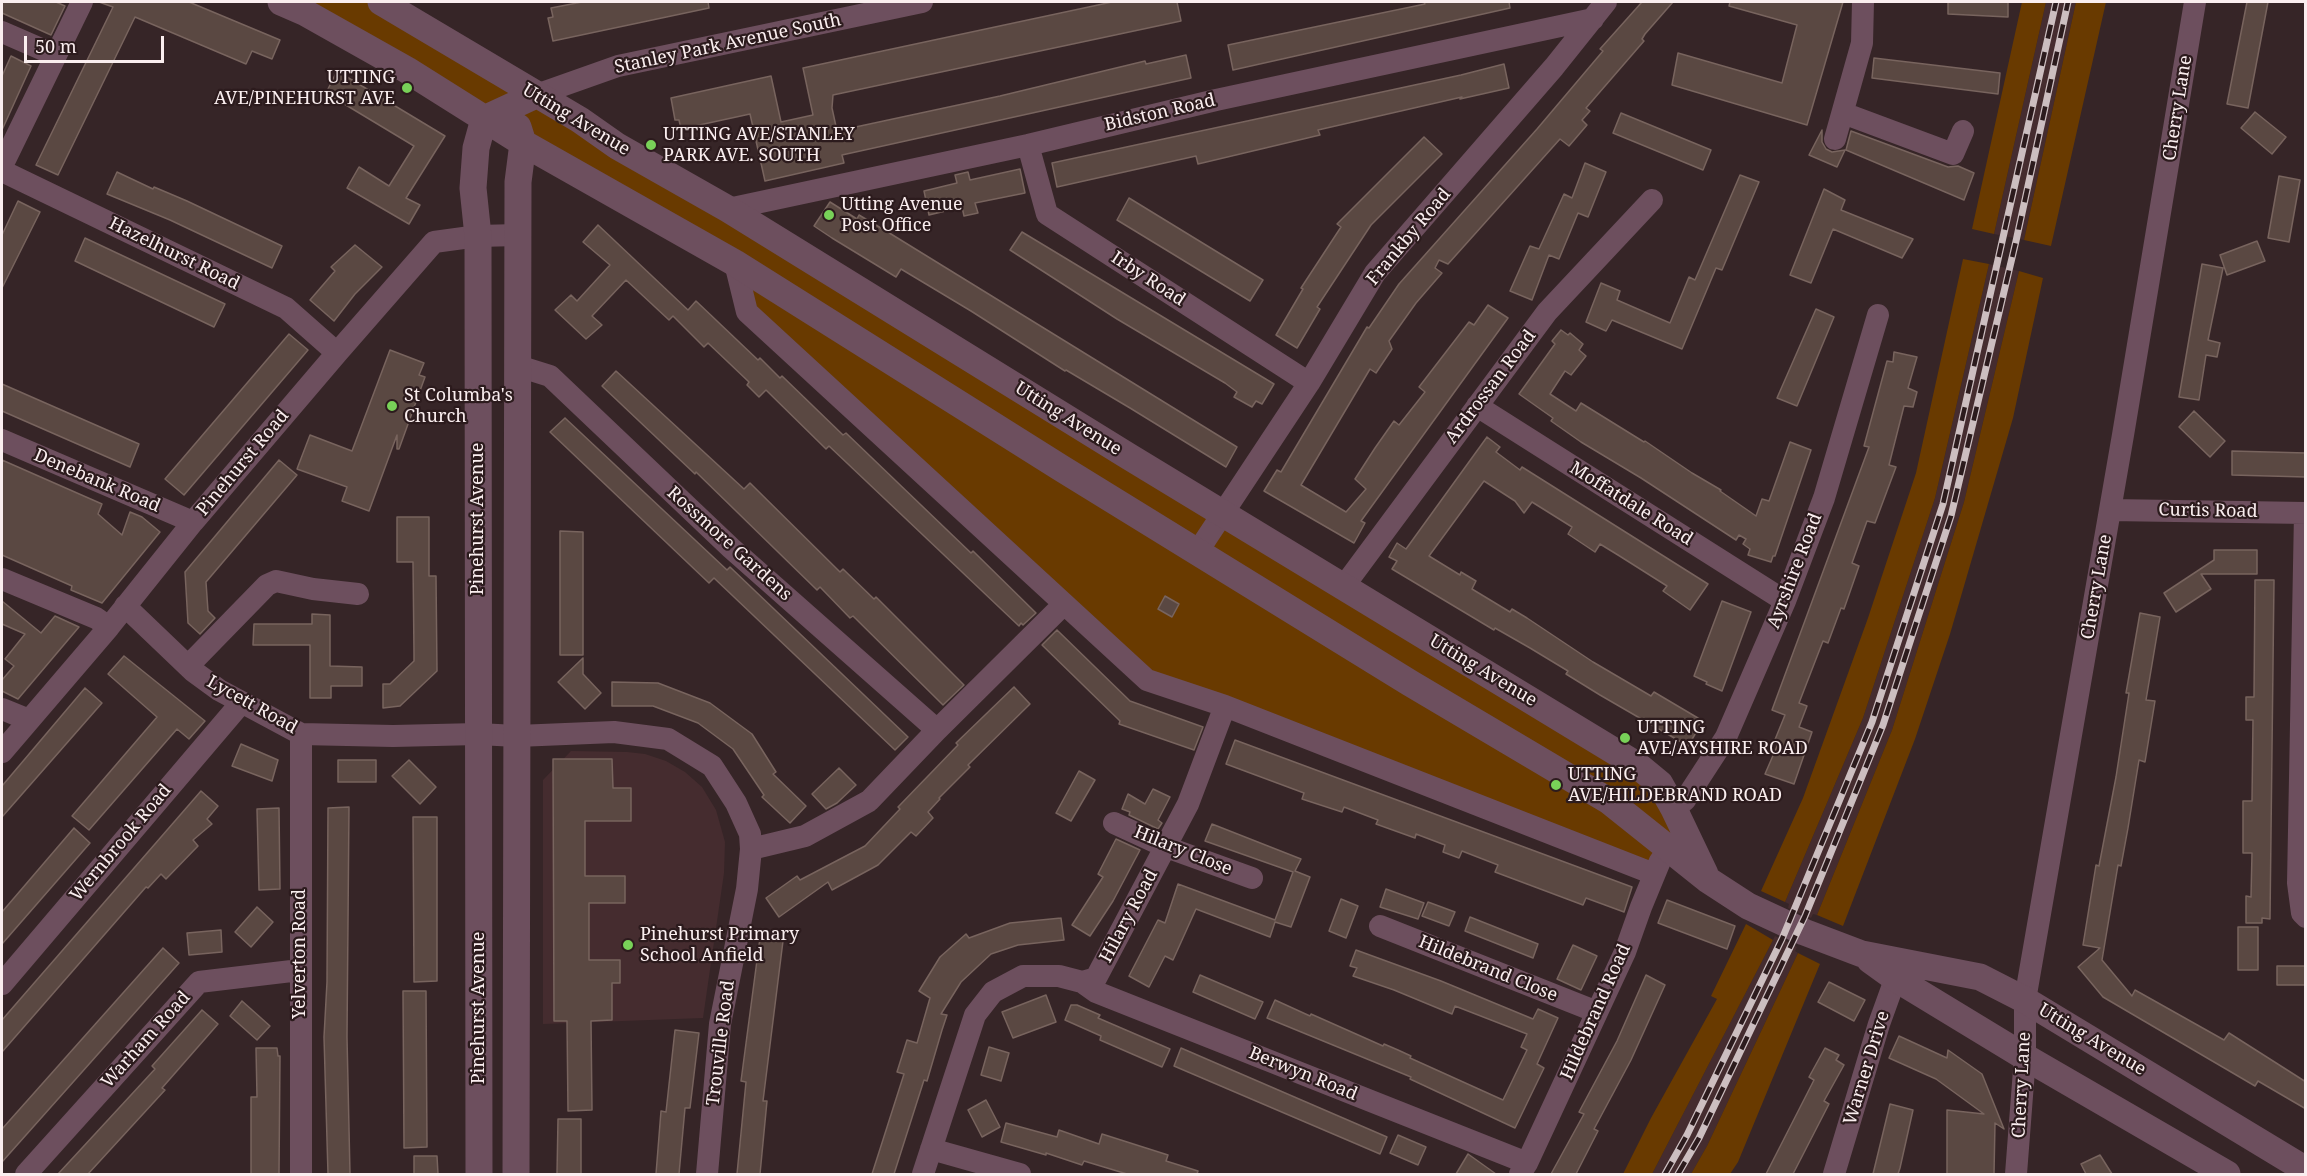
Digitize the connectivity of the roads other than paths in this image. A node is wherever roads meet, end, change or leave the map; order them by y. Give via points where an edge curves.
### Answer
1 (82, 2) edge
2 (281, 2) edge
3 (381, 2) edge
4 (922, 2) edge
5 (1863, 2) edge
6 (2194, 2) edge
7 (1600, 10) edge
8 (2, 32) edge
9 (55, 55) junction
10 (499, 73) junction
11 (536, 95) junction
12 (511, 107) junction
13 (1843, 113) junction
14 (484, 119) junction
15 (1963, 131) dead end
16 (1835, 139) dead end
17 (523, 143) junction
18 (1028, 145) junction
19 (2, 166) edge
20 (2, 171) edge
21 (1652, 200) dead end
22 (728, 209) junction
23 (518, 235) junction
24 (478, 236) junction
25 (735, 263) junction
26 (1878, 315) dead end
27 (337, 352) junction
28 (518, 366) junction
29 (1309, 383) junction
30 (1477, 406) junction
31 (2, 440) edge
32 (2110, 510) junction
33 (1223, 513) junction
34 (2305, 513) edge
35 (193, 522) junction
36 (1198, 551) junction
37 (2, 579) edge
38 (1344, 586) junction
39 (358, 594) dead end
40 (1785, 601) junction
41 (1064, 604) junction
42 (124, 606) junction
43 (109, 627) junction
44 (188, 666) junction
45 (241, 702) junction
46 (1225, 706) junction
47 (2, 709) edge
48 (29, 720) junction
49 (937, 730) junction
50 (301, 734) junction
51 (478, 734) junction
52 (517, 736) junction
53 (2, 752) edge
54 (1114, 823) dead end
55 (1675, 829) junction
56 (1166, 847) junction
57 (751, 849) junction
58 (1654, 874) junction
59 (1252, 878) dead end
60 (2306, 917) edge
61 (1380, 926) dead end
62 (300, 970) junction
63 (1898, 970) junction
64 (1082, 982) junction
65 (2, 984) edge
66 (2025, 1000) junction
67 (1597, 1012) junction
68 (2025, 1057) junction
69 (931, 1149) junction
70 (1523, 1169) edge
71 (2306, 1170) edge
72 (26, 1174) edge
73 (301, 1174) edge
74 (479, 1174) edge
75 (516, 1174) edge
76 (707, 1174) edge
77 (923, 1174) edge
78 (1020, 1174) edge
79 (1834, 1174) edge
80 (2016, 1174) edge
81 (2227, 1174) edge

1 - 9 street
2 - 14 street, Utting Avenue via 407,70
3 - 10 street, Utting Avenue
4 - 11 street, Stanley Park Avenue South via 618,66
5 - 13 street via 1862,43
6 - 32 street, Cherry Lane
7 - 18 street, Bidston Road
7 - 29 street, Frankby Road via 1375,273
8 - 9 street
9 - 19 street
10 - 11 street, Utting Avenue
10 - 12 street, Pinehurst Avenue
11 - 12 street
11 - 22 street, Utting Avenue
12 - 14 street
12 - 17 street, Pinehurst Avenue
13 - 15 street via 1953,154
13 - 16 street
14 - 17 street, Utting Avenue
14 - 24 street, Pinehurst Avenue via 476,148 473,188
17 - 23 street, Pinehurst Avenue
17 - 25 street, Utting Avenue
18 - 22 street, Bidston Road
18 - 29 street, Irby Road via 1047,214
20 - 27 street, Hazelhurst Road via 286,308
21 - 30 street, Ardrossan Road via 1547,312
22 - 33 street, Utting Avenue
23 - 24 street, Pinehurst Road
23 - 28 street, Pinehurst Avenue
24 - 27 street, Pinehurst Road via 434,242
24 - 51 street, Pinehurst Avenue
25 - 36 street, Utting Avenue
25 - 41 street via 747,312
26 - 40 street, Ayrshire Road via 1824,498
27 - 35 street, Pinehurst Road
28 - 49 street, Rossmore Gardens via 550,376 731,548
28 - 52 street, Pinehurst Avenue
29 - 33 street, Frankby Road
30 - 38 street, Ardrossan Road
30 - 40 street, Moffatdale Road
31 - 35 street, Denebank Road
32 - 34 street, Curtis Road
32 - 66 street, Cherry Lane
33 - 36 street, Frankby Road
33 - 38 street, Utting Avenue
34 - 60 street via 2298,883
35 - 42 street, Pinehurst Road
36 - 55 street, Utting Avenue via 1609,801
37 - 43 street
38 - 55 street, Utting Avenue via 1637,765 1660,784
39 - 44 street via 276,581 267,585
40 - 55 street, Ayrshire Road via 1726,737 1685,800
41 - 46 street via 1148,680
41 - 49 street
42 - 43 street, Pinehurst Road
42 - 44 street, Lycett Road
43 - 48 street, Pinehurst Road
44 - 45 street, Lycett Road
45 - 50 street, Lycett Road
45 - 65 street, Wernbrook Road
46 - 56 street, Hilary Road via 1188,804
46 - 58 street
47 - 48 street
48 - 53 street, Pinehurst Road
49 - 57 street via 869,801 805,836
50 - 51 street, Lycett Road
50 - 62 street, Yelverton Road
51 - 52 street
51 - 74 street, Pinehurst Avenue
52 - 57 street, Trouville Road via 614,732 668,739 712,766 736,803 750,834
52 - 75 street, Pinehurst Avenue
54 - 56 street, Hilary Close
55 - 58 street, Hildebrand Road
55 - 63 street, Utting Avenue via 1708,880 1748,906
56 - 59 street, Hilary Close
56 - 64 street, Hilary Road via 1096,978
57 - 76 street, Trouville Road via 747,889 720,1024
58 - 67 street, Hildebrand Road
61 - 67 street, Hildebrand Close
62 - 72 street, Warham Road via 199,982
62 - 73 street, Yelverton Road
63 - 66 street, Utting Avenue via 1980,977
63 - 68 street, Utting Avenue
63 - 79 street, Warner Drive
64 - 69 street via 1059,975 1023,976 993,992 975,1015
64 - 70 street, Berwyn Road via 1096,992
66 - 68 street, Cherry Lane
66 - 71 street, Utting Avenue
67 - 70 street, Hildebrand Road
68 - 80 street, Cherry Lane
68 - 81 street, Utting Avenue
69 - 77 street
69 - 78 street

